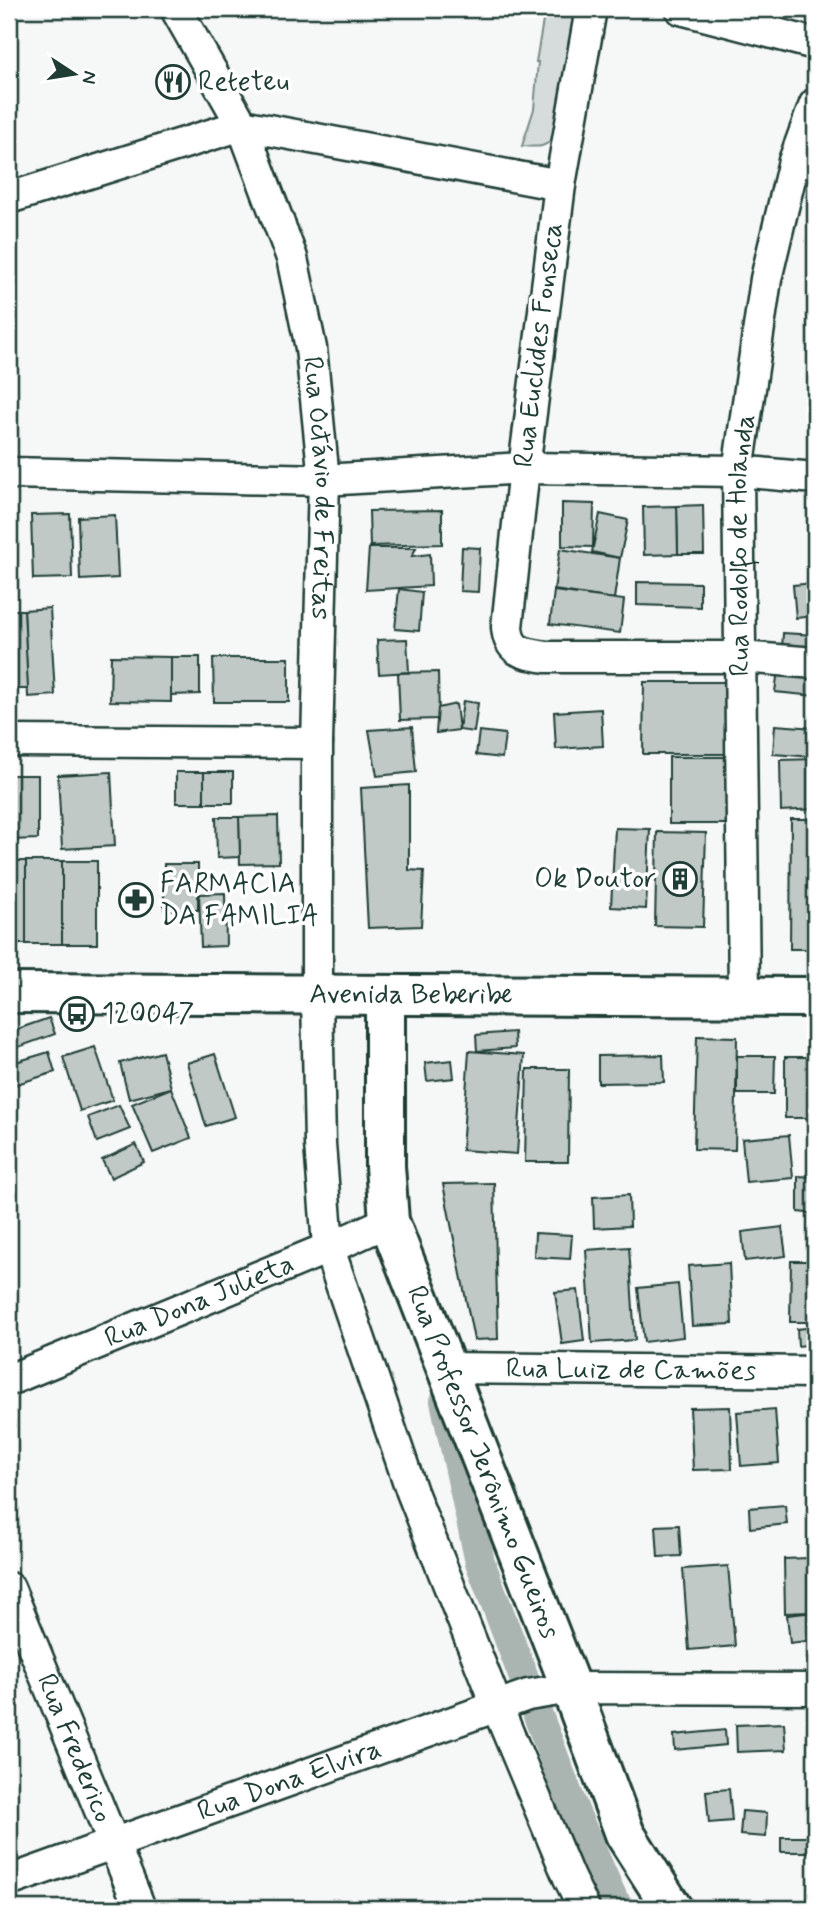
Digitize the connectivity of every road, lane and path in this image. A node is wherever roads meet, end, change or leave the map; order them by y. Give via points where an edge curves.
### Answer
1 (176, 9) edge
2 (591, 9) edge
3 (681, 9) edge
4 (815, 44) edge
5 (815, 104) edge
6 (242, 125) junction
7 (560, 186) junction
8 (9, 198) edge
9 (524, 468) junction
10 (738, 471) junction
11 (9, 473) edge
12 (815, 478) edge
13 (324, 480) junction
14 (741, 657) junction
15 (815, 663) edge
16 (9, 741) edge
17 (317, 743) junction
18 (9, 993) edge
19 (385, 995) junction
20 (744, 995) junction
21 (317, 996) junction
22 (815, 997) edge
23 (384, 1223) junction
24 (337, 1244) junction
25 (445, 1368) junction
26 (815, 1372) edge
27 (9, 1380) edge
28 (9, 1588) edge
29 (815, 1689) edge
30 (559, 1690) junction
31 (505, 1702) junction
32 (114, 1843) junction
33 (9, 1881) edge
34 (140, 1908) edge
35 (584, 1908) edge
36 (672, 1908) edge

1 - 6 street, Rua Octávio de Freitas
2 - 7 street, Rua Euclides Fonseca
3 - 4 street
5 - 10 street, Rua Rodolfo de Holanda via 793,161 766,279
6 - 7 street
6 - 8 street
6 - 13 street, Rua Octávio de Freitas via 292,258 311,348
7 - 9 street, Rua Euclides Fonseca
9 - 10 street
9 - 13 street
9 - 14 street, Rua Euclides Fonseca via 507,627 513,646 546,657
10 - 12 street
10 - 14 street, Rua Rodolfo de Holanda
11 - 13 street
13 - 17 street, Rua Octávio de Freitas
14 - 15 street
14 - 20 street, Rua Rodolfo de Holanda
16 - 17 street
17 - 21 street, Rua Octávio de Freitas
18 - 21 street, Avenida Beberibe
19 - 20 street, Avenida Beberibe
19 - 21 street, Avenida Beberibe
19 - 23 street, Rua Professor Jerônimo Gueiros
20 - 22 street, Avenida Beberibe
21 - 24 street via 320,1144
23 - 24 street, Rua Dona Julieta
23 - 25 street, Rua Professor Jerônimo Gueiros
24 - 27 street, Rua Dona Julieta
24 - 31 street via 412,1492
25 - 26 street, Rua Luiz de Camões
25 - 30 street, Rua Professor Jerônimo Gueiros
28 - 32 street, Rua Frederico
29 - 30 street, Rua Dona Elvira
30 - 31 street, Rua Dona Elvira
30 - 36 street, Rua Professor Jerônimo Gueiros via 625,1834
31 - 32 street, Rua Dona Elvira
31 - 35 street
32 - 33 street, Rua Dona Elvira
32 - 34 street, Rua Frederico

